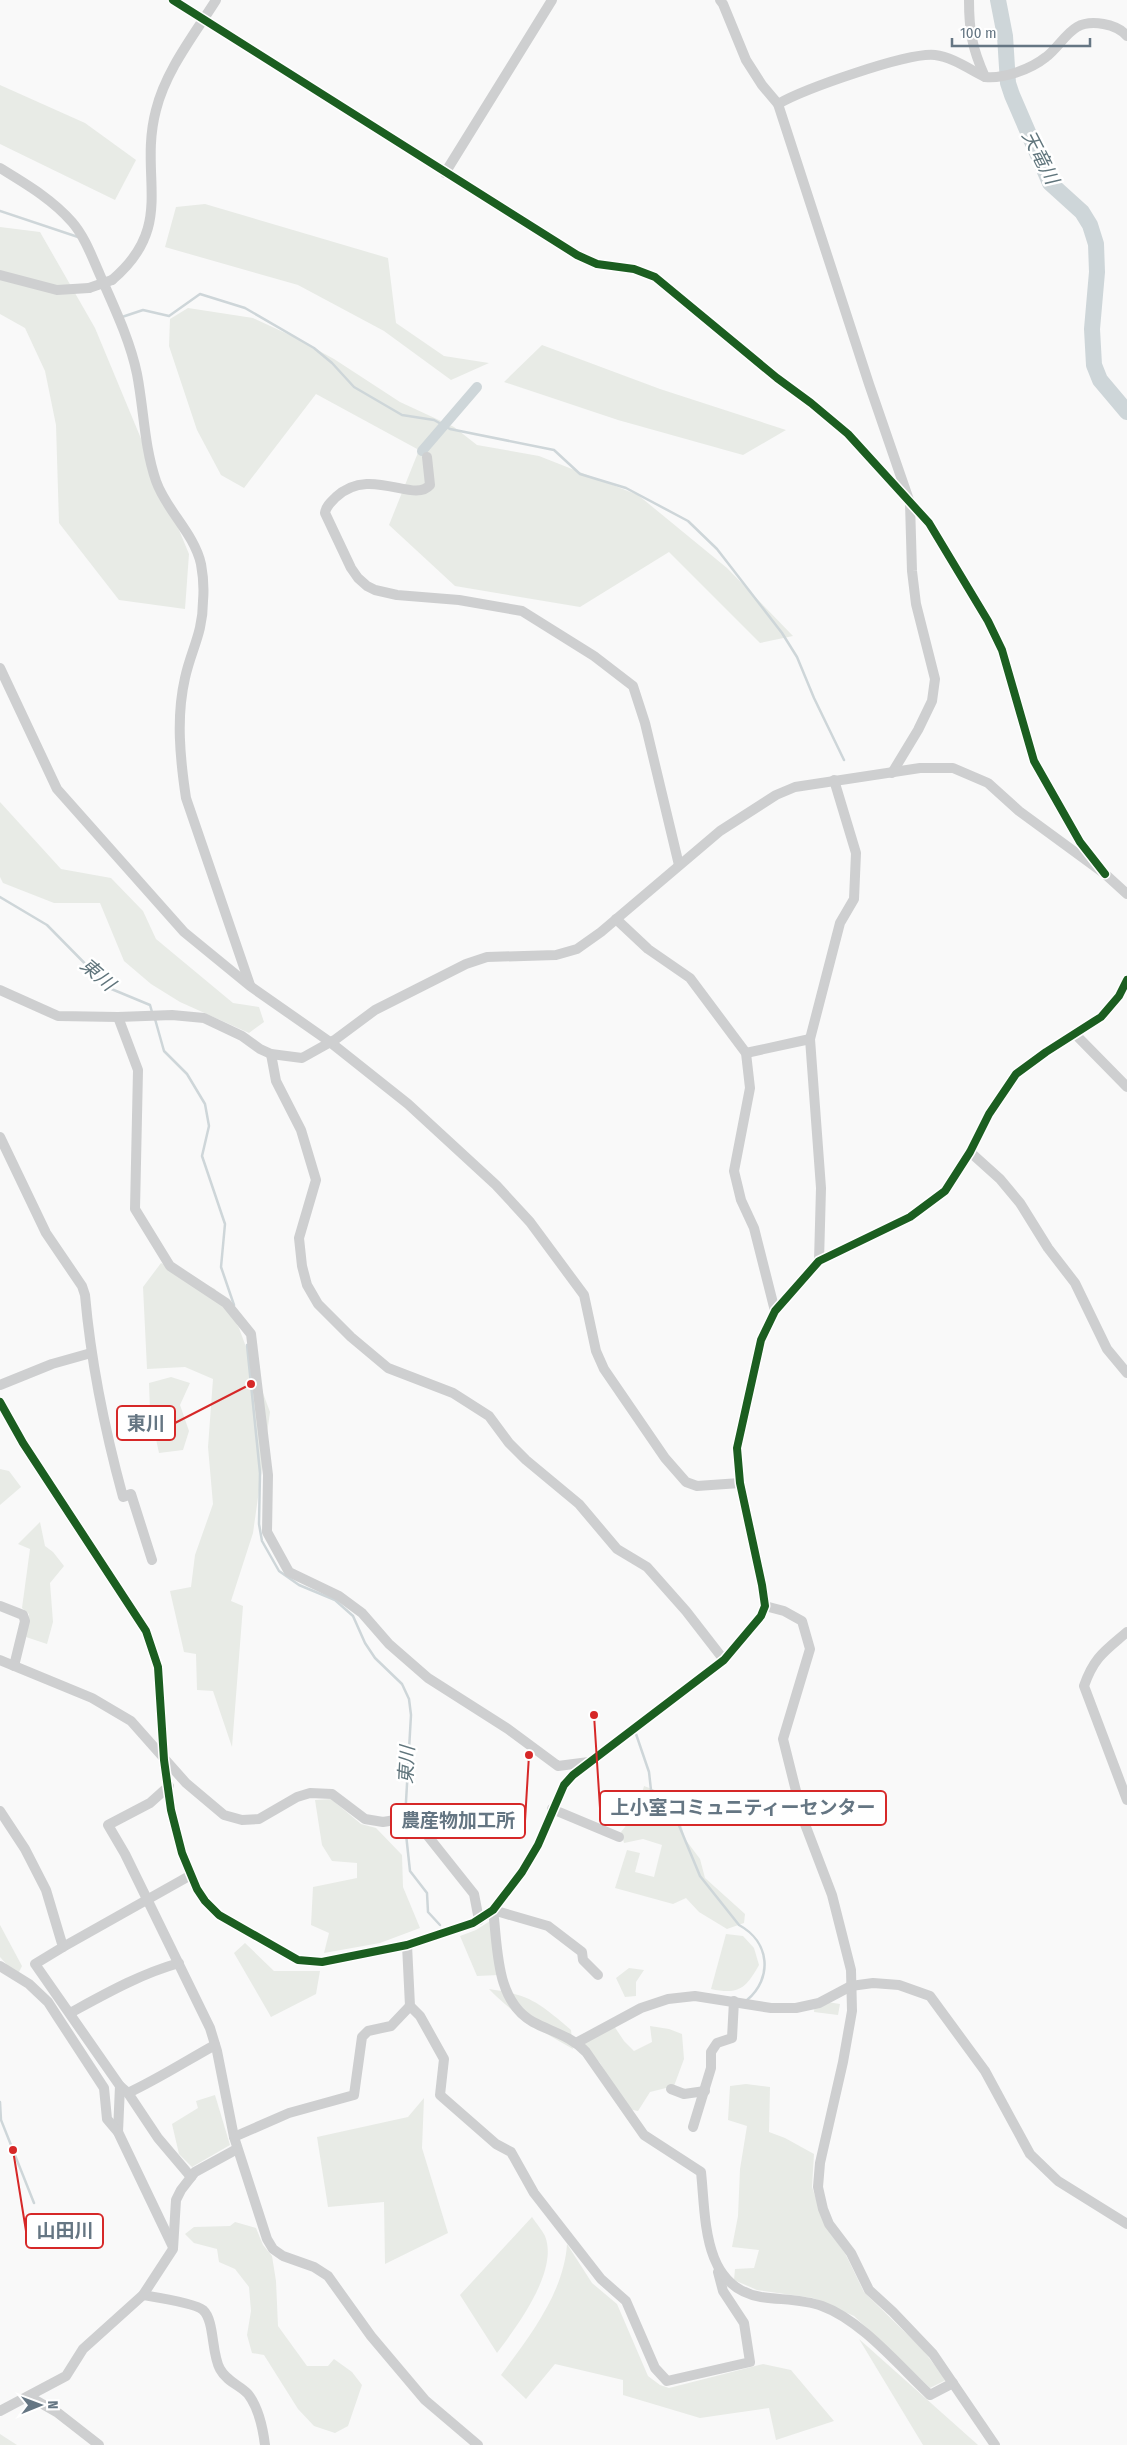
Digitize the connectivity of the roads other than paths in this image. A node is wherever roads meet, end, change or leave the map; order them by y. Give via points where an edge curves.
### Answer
1 (174, 0) edge
2 (216, 0) edge
3 (552, 0) edge
4 (720, 0) edge
5 (969, 0) edge
6 (203, 20) junction
7 (1127, 36) edge
8 (985, 77) junction
9 (778, 104) junction
10 (0, 168) edge
11 (445, 173) junction
12 (0, 275) edge
13 (428, 457) dead end
14 (910, 503) junction
15 (0, 668) edge
16 (892, 773) junction
17 (834, 780) junction
18 (679, 865) junction
19 (1104, 874) junction
20 (1127, 894) edge
21 (616, 919) junction
22 (1127, 980) edge
23 (250, 986) junction
24 (0, 990) edge
25 (118, 1017) junction
26 (1076, 1035) junction
27 (810, 1039) junction
28 (330, 1042) junction
29 (746, 1053) junction
30 (271, 1054) junction
31 (1127, 1087) edge
32 (0, 1137) edge
33 (970, 1152) junction
34 (819, 1262) junction
35 (775, 1311) junction
36 (91, 1353) junction
37 (1127, 1373) edge
38 (0, 1385) edge
39 (0, 1402) edge
40 (740, 1483) junction
41 (152, 1560) dead end
42 (0, 1606) edge
43 (765, 1606) junction
44 (1127, 1632) edge
45 (0, 1660) edge
46 (724, 1660) junction
47 (14, 1666) junction
48 (164, 1760) junction
49 (589, 1762) junction
50 (169, 1786) junction
51 (1127, 1800) edge
52 (552, 1810) junction
53 (0, 1811) edge
54 (619, 1837) dead end
55 (191, 1875) junction
56 (146, 1899) junction
57 (493, 1910) junction
58 (479, 1920) junction
59 (408, 1945) junction
60 (64, 1947) junction
61 (179, 1963) junction
62 (0, 1966) edge
63 (598, 1975) dead end
64 (851, 1986) junction
65 (734, 2001) junction
66 (410, 2006) junction
67 (70, 2013) junction
68 (576, 2043) junction
69 (215, 2045) junction
70 (671, 2089) dead end
71 (124, 2090) junction
72 (705, 2091) junction
73 (693, 2128) dead end
74 (118, 2132) junction
75 (234, 2137) junction
76 (237, 2149) junction
77 (192, 2177) junction
78 (1127, 2224) edge
79 (173, 2248) junction
80 (715, 2261) junction
81 (143, 2296) junction
82 (953, 2383) junction
83 (30, 2396) junction
84 (0, 2411) edge
85 (99, 2445) edge
86 (266, 2445) edge
87 (478, 2445) edge
88 (995, 2445) edge

1 - 6 street
2 - 6 street
3 - 11 street
4 - 9 street via 746,60
5 - 8 street via 972,46
6 - 11 street
6 - 12 street, bridge via 176,64 156,110 152,134 152,208 140,251 128,267 112,280 89,288 57,290
7 - 8 street via 1116,27 1086,24 1076,27 1046,57 1026,68 997,77
8 - 9 street via 946,58 922,55 822,85
9 - 14 street
10 - 23 street via 48,198 73,223 87,245 122,324 137,373 141,418 158,488 189,537 201,563 204,602 200,635 185,677 179,726 181,766 186,798
11 - 14 street via 577,255 597,264 634,268 655,277 848,434
13 - 18 street via 431,479 423,490 406,490 380,483 357,484 337,496 326,508 325,513 351,568 358,578 375,590 522,610 594,656 633,686
14 - 16 street via 916,604 935,679 932,701
14 - 19 street via 929,523 988,621 1011,676 1034,761 1080,842
15 - 23 street via 58,789 184,932
16 - 17 street
16 - 19 street via 920,768 953,768 988,783
17 - 18 street via 795,787 776,795 720,830
17 - 27 street via 856,853 854,899 840,923
18 - 21 street
19 - 20 street
21 - 28 street via 577,949 556,956 487,957 466,964 375,1010
21 - 29 street via 648,949 690,978
22 - 26 street via 1119,996 1101,1017
23 - 28 street
24 - 25 street via 58,1016
25 - 30 street via 172,1015 204,1018
25 - 49 street via 138,1070 135,1208 170,1266 226,1303 251,1334 268,1475 267,1532 289,1572 340,1596 362,1613 428,1678 508,1729 558,1766
26 - 31 street
26 - 33 street via 1016,1074 989,1114
27 - 29 street
27 - 34 street via 821,1188
28 - 30 street via 302,1058
28 - 40 street via 408,1104 496,1185 530,1222 584,1295 596,1351 604,1369 665,1458 686,1482 697,1486
29 - 35 street via 750,1088 734,1171 741,1200 754,1228
30 - 46 street via 276,1081 301,1130 316,1180 299,1238 307,1285 318,1304 388,1368 453,1393 489,1416 520,1454 579,1504 617,1549 647,1567 686,1610
32 - 36 street via 46,1233 82,1286
33 - 34 street via 945,1191 934,1201 910,1217
33 - 37 street via 1000,1179 1020,1203 1075,1283 1107,1349
34 - 35 street
35 - 40 street via 760,1340 737,1448
36 - 38 street via 52,1364
36 - 41 street via 124,1497 131,1494
39 - 48 street via 23,1443 146,1631 158,1667
40 - 43 street
42 - 47 street via 23,1615 25,1621
43 - 46 street via 753,1626
43 - 64 street via 784,1611 802,1621 807,1635 810,1650 783,1738 803,1820 832,1895 846,1944
44 - 51 street via 1097,1658 1084,1686
45 - 47 street
46 - 49 street
47 - 48 street via 92,1698 131,1721
48 - 50 street
48 - 58 street via 224,1815 242,1820 259,1819 310,1793 332,1794 365,1819 414,1823 474,1894
49 - 52 street via 564,1785
50 - 55 street via 171,1810
50 - 56 street via 150,1803 108,1825
52 - 54 street
52 - 57 street via 538,1845 508,1893
53 - 60 street via 46,1890
55 - 56 street
55 - 59 street via 205,1901 219,1915 298,1960 322,1962
56 - 60 street
56 - 61 street
57 - 58 street
57 - 63 street via 548,1926 582,1952 583,1960
57 - 68 street via 508,1997 532,2021
58 - 59 street
59 - 66 street
60 - 67 street via 35,1964
61 - 67 street via 127,1982
61 - 69 street
62 - 74 street via 28,1984 58,2016 104,2088 107,2118
64 - 65 street via 819,2003 796,2008 771,2008
64 - 78 street via 873,1983 900,1985 930,1996 985,2071 1030,2154 1058,2181
64 - 82 street via 852,2011 820,2163 818,2187 823,2209 829,2224 851,2253 869,2290 919,2338
65 - 68 street via 695,1996 668,1999 641,2008
65 - 72 street via 732,2038 717,2043 711,2052
66 - 75 street via 391,2026 368,2032 362,2037 354,2095 288,2113
66 - 80 street via 420,2016 444,2059 440,2095 496,2144 512,2152 534,2193 601,2279 626,2301 654,2368 667,2382 750,2362 744,2323 723,2291
67 - 71 street
68 - 80 street via 586,2052 644,2135 701,2172 708,2241
69 - 71 street via 156,2080
69 - 75 street
70 - 72 street via 684,2094
71 - 74 street
71 - 77 street via 158,2138
72 - 73 street
74 - 79 street
75 - 76 street
76 - 77 street via 195,2172
76 - 87 street via 267,2240 273,2249 328,2276 371,2336 425,2400
77 - 79 street via 176,2200
79 - 81 street
80 - 82 street via 730,2284 751,2295 821,2305 843,2317 930,2395
81 - 83 street via 83,2350 66,2376
81 - 86 street via 196,2306 204,2311 211,2329 214,2356 233,2385 247,2393
82 - 88 street
83 - 84 street
83 - 85 street

